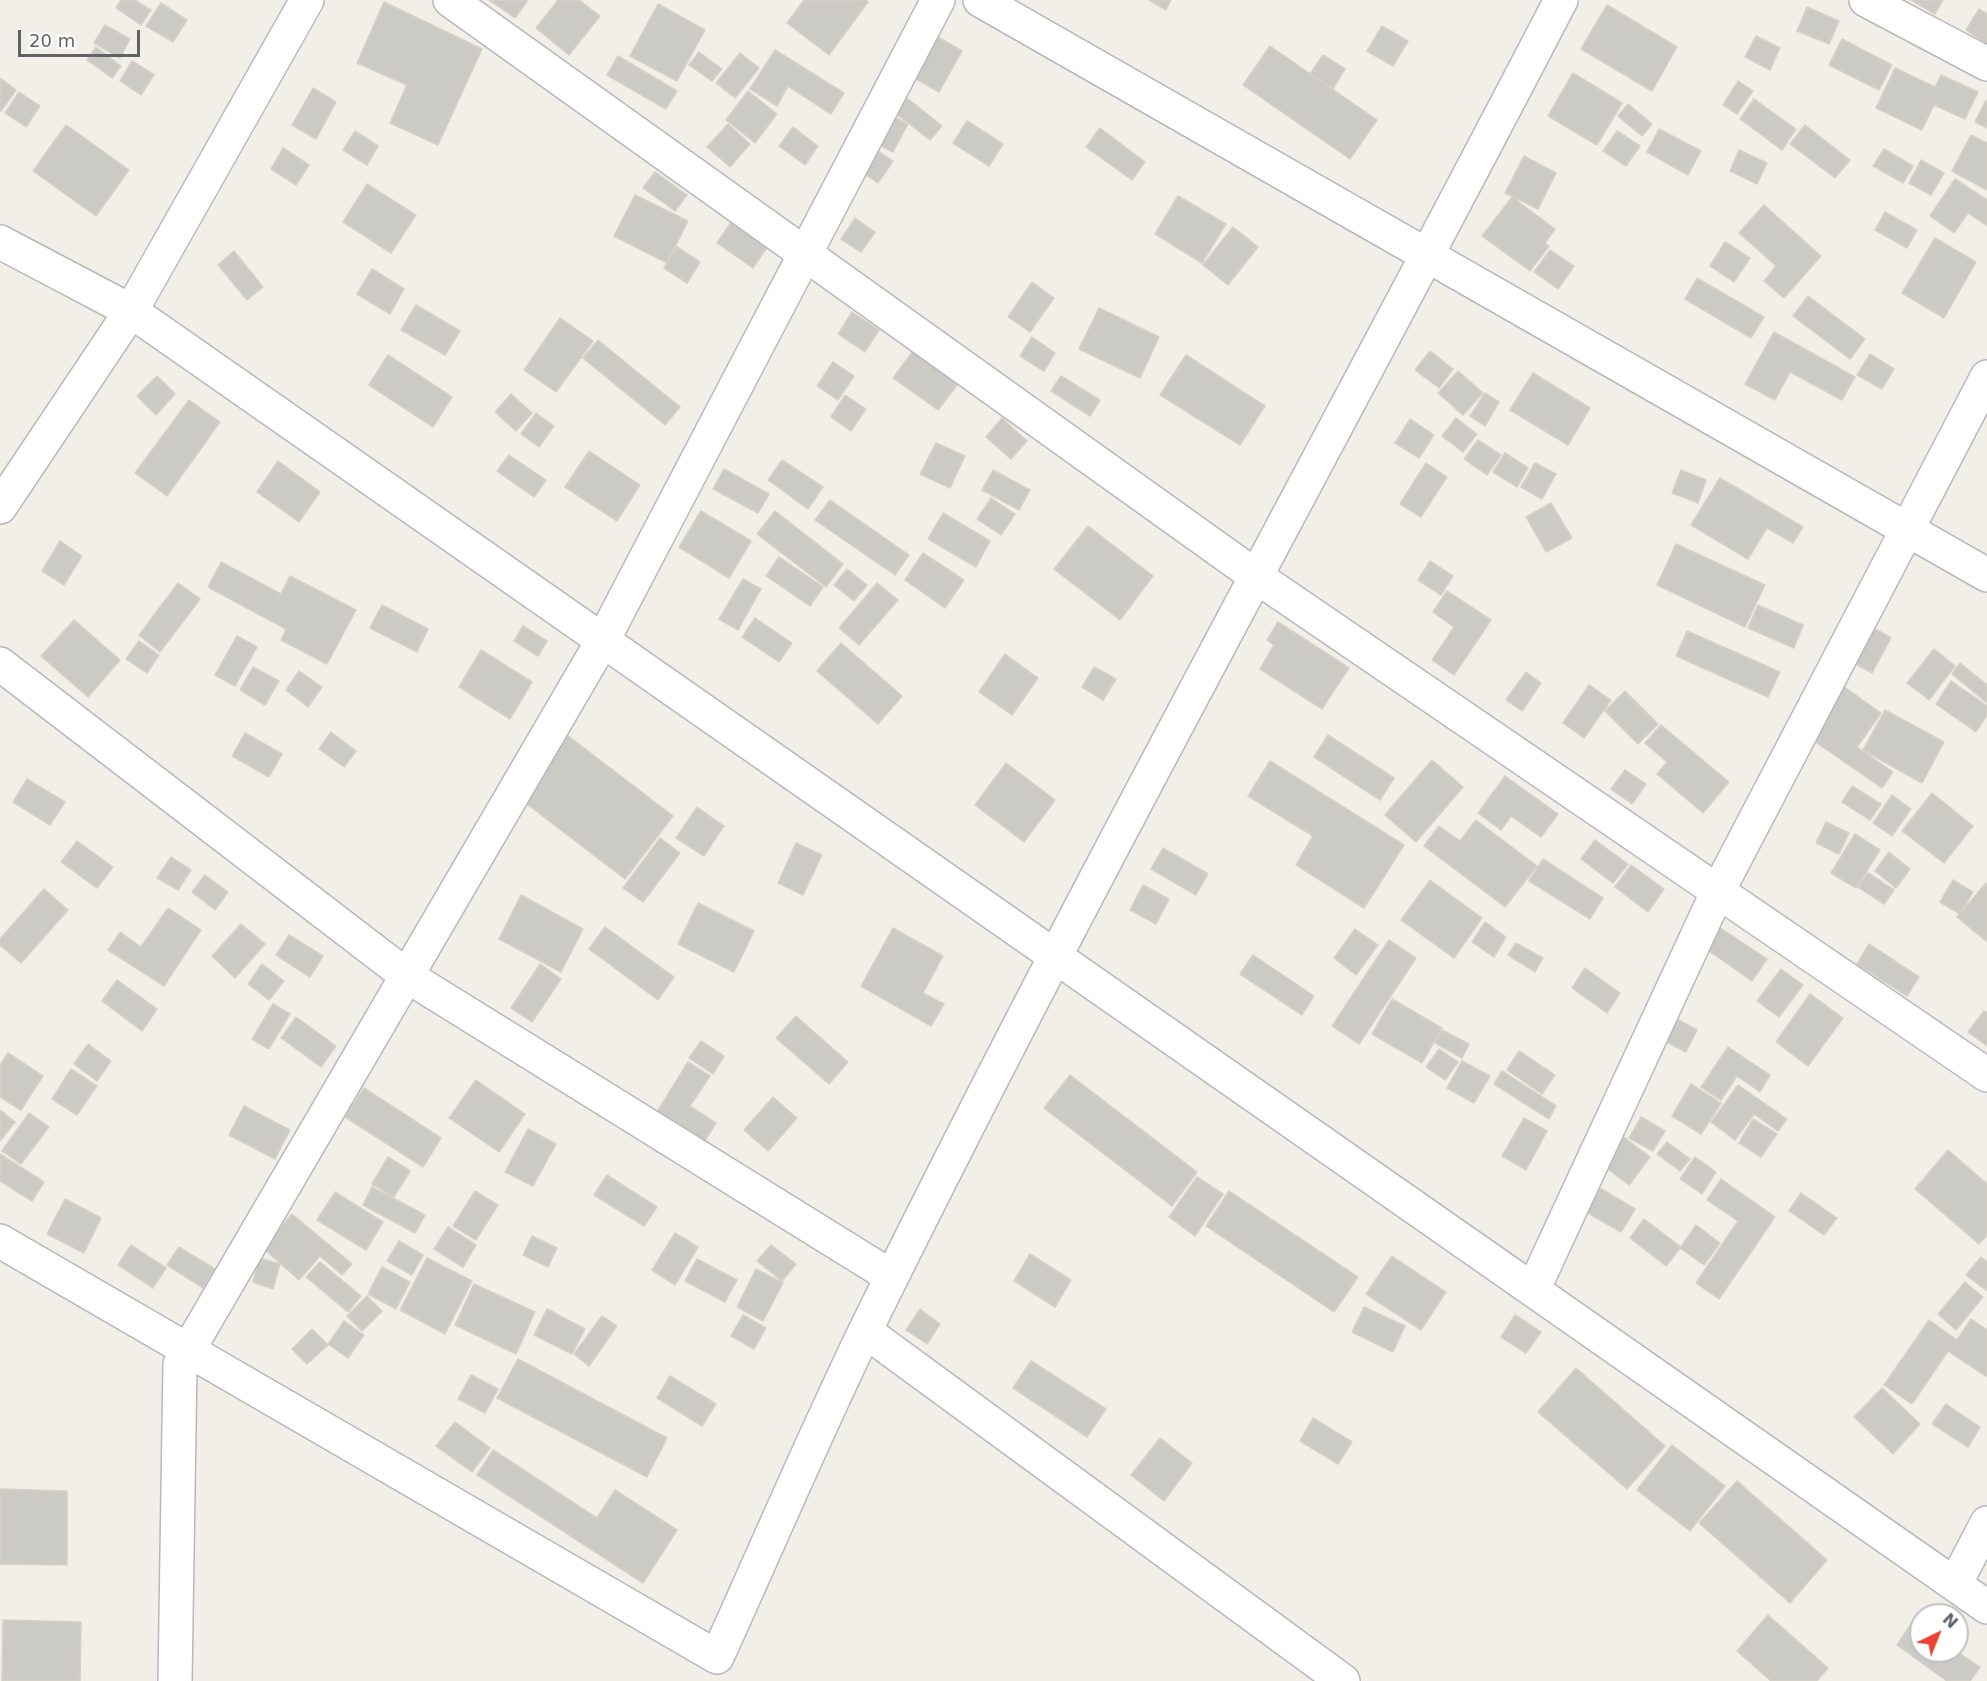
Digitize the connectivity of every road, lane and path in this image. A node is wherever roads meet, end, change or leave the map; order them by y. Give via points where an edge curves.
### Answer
1 (307, 0) edge
2 (450, 0) edge
3 (938, 0) edge
4 (980, 0) edge
5 (1561, 0) edge
6 (1866, 0) edge
7 (1987, 64) edge
8 (0, 242) edge
9 (805, 254) junction
10 (1428, 256) junction
11 (131, 311) junction
12 (1987, 377) edge
13 (0, 507) edge
14 (1908, 530) junction
15 (1987, 575) edge
16 (1257, 577) junction
17 (603, 640) junction
18 (0, 664) edge
19 (1718, 891) junction
20 (1055, 956) junction
21 (406, 976) junction
22 (1987, 1075) edge
23 (0, 1241) edge
24 (892, 1277) junction
25 (1533, 1290) junction
26 (865, 1331) junction
27 (188, 1350) junction
28 (1987, 1523) edge
29 (1955, 1584) junction
30 (1987, 1607) edge
31 (1307, 1668) edge
32 (717, 1669) edge
33 (175, 1681) edge
34 (1343, 1681) edge

1 - 11 street
2 - 9 street
3 - 9 street
4 - 10 street
5 - 10 street
6 - 7 street
8 - 11 street
9 - 16 street
9 - 17 street
10 - 14 street
10 - 16 street
11 - 13 street
11 - 17 street
12 - 14 street
14 - 15 street
14 - 19 street
16 - 19 street
16 - 20 street
17 - 20 street
17 - 21 street
18 - 21 street
19 - 22 street
19 - 25 street
20 - 24 street
20 - 25 street
21 - 24 street
21 - 27 street
23 - 27 street
24 - 26 street
25 - 29 street
26 - 31 street
26 - 32 street
27 - 32 street
27 - 33 street via 180,1364
28 - 29 street
29 - 30 street
31 - 34 street

